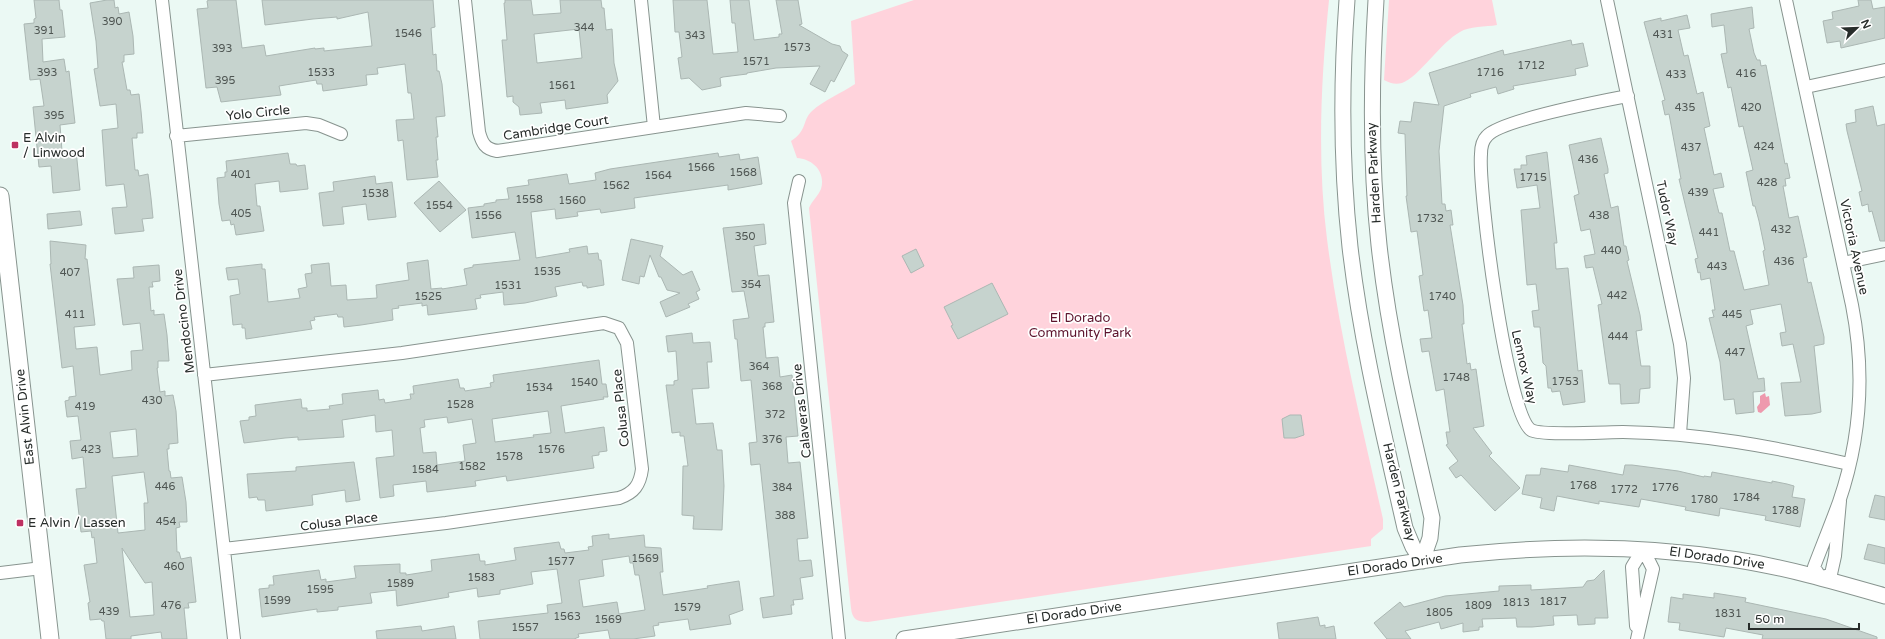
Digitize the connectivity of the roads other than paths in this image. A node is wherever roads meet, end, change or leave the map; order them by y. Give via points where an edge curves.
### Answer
1 (162, 0) edge
2 (465, 0) edge
3 (641, 0) edge
4 (1347, 0) edge
5 (1376, 0) edge
6 (1607, 0) edge
7 (1786, 0) edge
8 (1885, 70) edge
9 (1806, 87) junction
10 (1628, 96) junction
11 (780, 116) dead end
12 (654, 127) junction
13 (341, 134) dead end
14 (176, 136) junction
15 (799, 181) dead end
16 (0, 196) edge
17 (2, 222) edge
18 (1885, 254) edge
19 (1843, 263) junction
20 (204, 376) junction
21 (1680, 434) junction
22 (1849, 464) junction
23 (1840, 501) junction
24 (224, 549) junction
25 (1643, 549) junction
26 (1422, 561) junction
27 (42, 568) junction
28 (0, 572) edge
29 (1820, 578) junction
30 (1885, 596) edge
31 (50, 639) edge
32 (234, 639) edge
33 (839, 639) edge
34 (904, 639) edge
35 (1637, 639) edge

1 - 14 street, Mendocino Drive
2 - 12 street, Cambridge Court via 479,132 485,147 497,151
3 - 12 street
4 - 26 street, Harden Parkway via 1343,109 1350,247 1375,395 1405,528 1412,547
5 - 26 street, Harden Parkway via 1371,82 1371,143 1378,245 1396,356 1432,518 1430,538
6 - 10 street, Tudor Way
7 - 9 street, Victoria Avenue
8 - 9 street
9 - 19 street, Victoria Avenue
10 - 21 street, Tudor Way via 1683,362
10 - 21 street, Lennox Way via 1532,118 1496,130 1484,140 1480,161 1494,289 1519,409 1524,422 1531,430 1543,433
11 - 12 street, Cambridge Court via 746,114
13 - 14 street, Yolo Circle via 306,122
14 - 20 street, Mendocino Drive
15 - 33 street, Calaveras Drive via 794,202
16 - 17 main road, East Alvin Drive
17 - 27 main road, East Alvin Drive
18 - 19 street
19 - 22 street, Victoria Avenue via 1855,322 1860,367 1858,413
20 - 24 street, Mendocino Drive
20 - 24 street, Colusa Place via 409,352 604,323 619,328 628,343 642,469 638,485 628,494 619,498 453,522
21 - 22 street, Lennox Way via 1773,447
22 - 23 street, Victoria Avenue
23 - 29 street, Victoria Avenue via 1814,567
23 - 29 street, Victoria Avenue via 1831,574
24 - 32 street, Mendocino Drive
25 - 26 street, El Dorado Drive via 1531,549
25 - 29 street, El Dorado Drive via 1737,560
25 - 35 street via 1632,567
25 - 35 street via 1653,569
26 - 34 street, El Dorado Drive
27 - 28 street
27 - 31 main road, East Alvin Drive
29 - 30 street, El Dorado Drive

